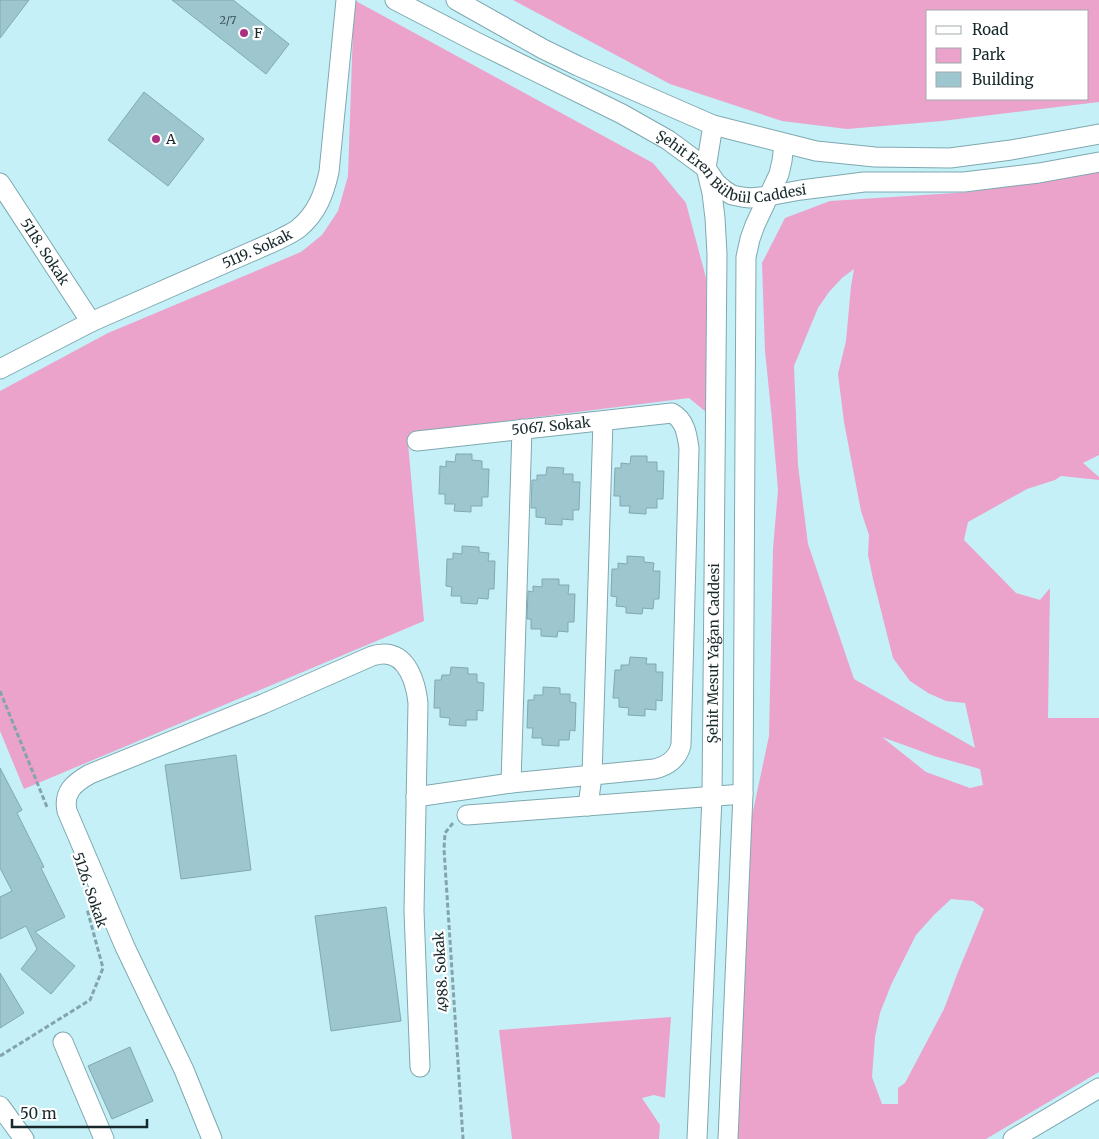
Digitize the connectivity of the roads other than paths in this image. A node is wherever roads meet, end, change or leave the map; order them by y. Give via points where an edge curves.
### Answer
1 (346, 0) edge
2 (395, 0) edge
3 (456, 0) edge
4 (713, 125) junction
5 (1099, 134) edge
6 (784, 144) junction
7 (1099, 162) edge
8 (706, 168) junction
9 (0, 183) edge
10 (768, 196) junction
11 (91, 322) junction
12 (0, 370) edge
13 (602, 421) junction
14 (522, 429) junction
15 (417, 440) dead end
16 (592, 776) junction
17 (511, 783) junction
18 (743, 794) junction
19 (416, 797) junction
20 (712, 797) junction
21 (588, 806) junction
22 (468, 815) road end
23 (63, 1042) dead end
24 (420, 1067) dead end
25 (1099, 1088) edge
26 (0, 1106) edge
27 (1020, 1137) edge
28 (24, 1139) edge
29 (104, 1139) edge
30 (212, 1139) edge
31 (698, 1139) edge
32 (728, 1139) edge

1 - 11 street, 5119. Sokak via 329,172 324,192 314,211 299,228 278,240
2 - 8 street, Şehit Eren Bülbül Caddesi via 622,114 668,140
3 - 4 street, Şehit Eren Bülbül Caddesi via 543,49
4 - 6 street, Şehit Eren Bülbül Caddesi
4 - 8 street
5 - 6 street, Şehit Eren Bülbül Caddesi via 950,158 849,155 816,152
6 - 10 street via 778,174
7 - 10 street, Şehit Eren Bülbül Caddesi via 964,182 864,182
8 - 10 street, Şehit Eren Bülbül Caddesi via 716,183 732,194 750,198
8 - 20 street, Şehit Mesut Yağan Caddesi via 712,193 717,254
9 - 11 street, 5118. Sokak
10 - 18 street via 752,232 746,257
11 - 12 street, 5119. Sokak
13 - 14 street, 5067. Sokak
13 - 16 street
13 - 16 street, 5067. Sokak via 672,413 682,421 687,435 681,745 676,757 659,768
14 - 15 street, 5067. Sokak
14 - 17 street
16 - 17 street
16 - 21 street
17 - 19 street
18 - 20 street
18 - 32 street
19 - 24 street via 414,911
19 - 30 street via 417,689 403,663 383,654 104,768 72,787 67,797 67,811
20 - 21 street
20 - 31 street, Şehit Mesut Yağan Caddesi
21 - 22 street
23 - 29 street
25 - 27 street
26 - 28 street

